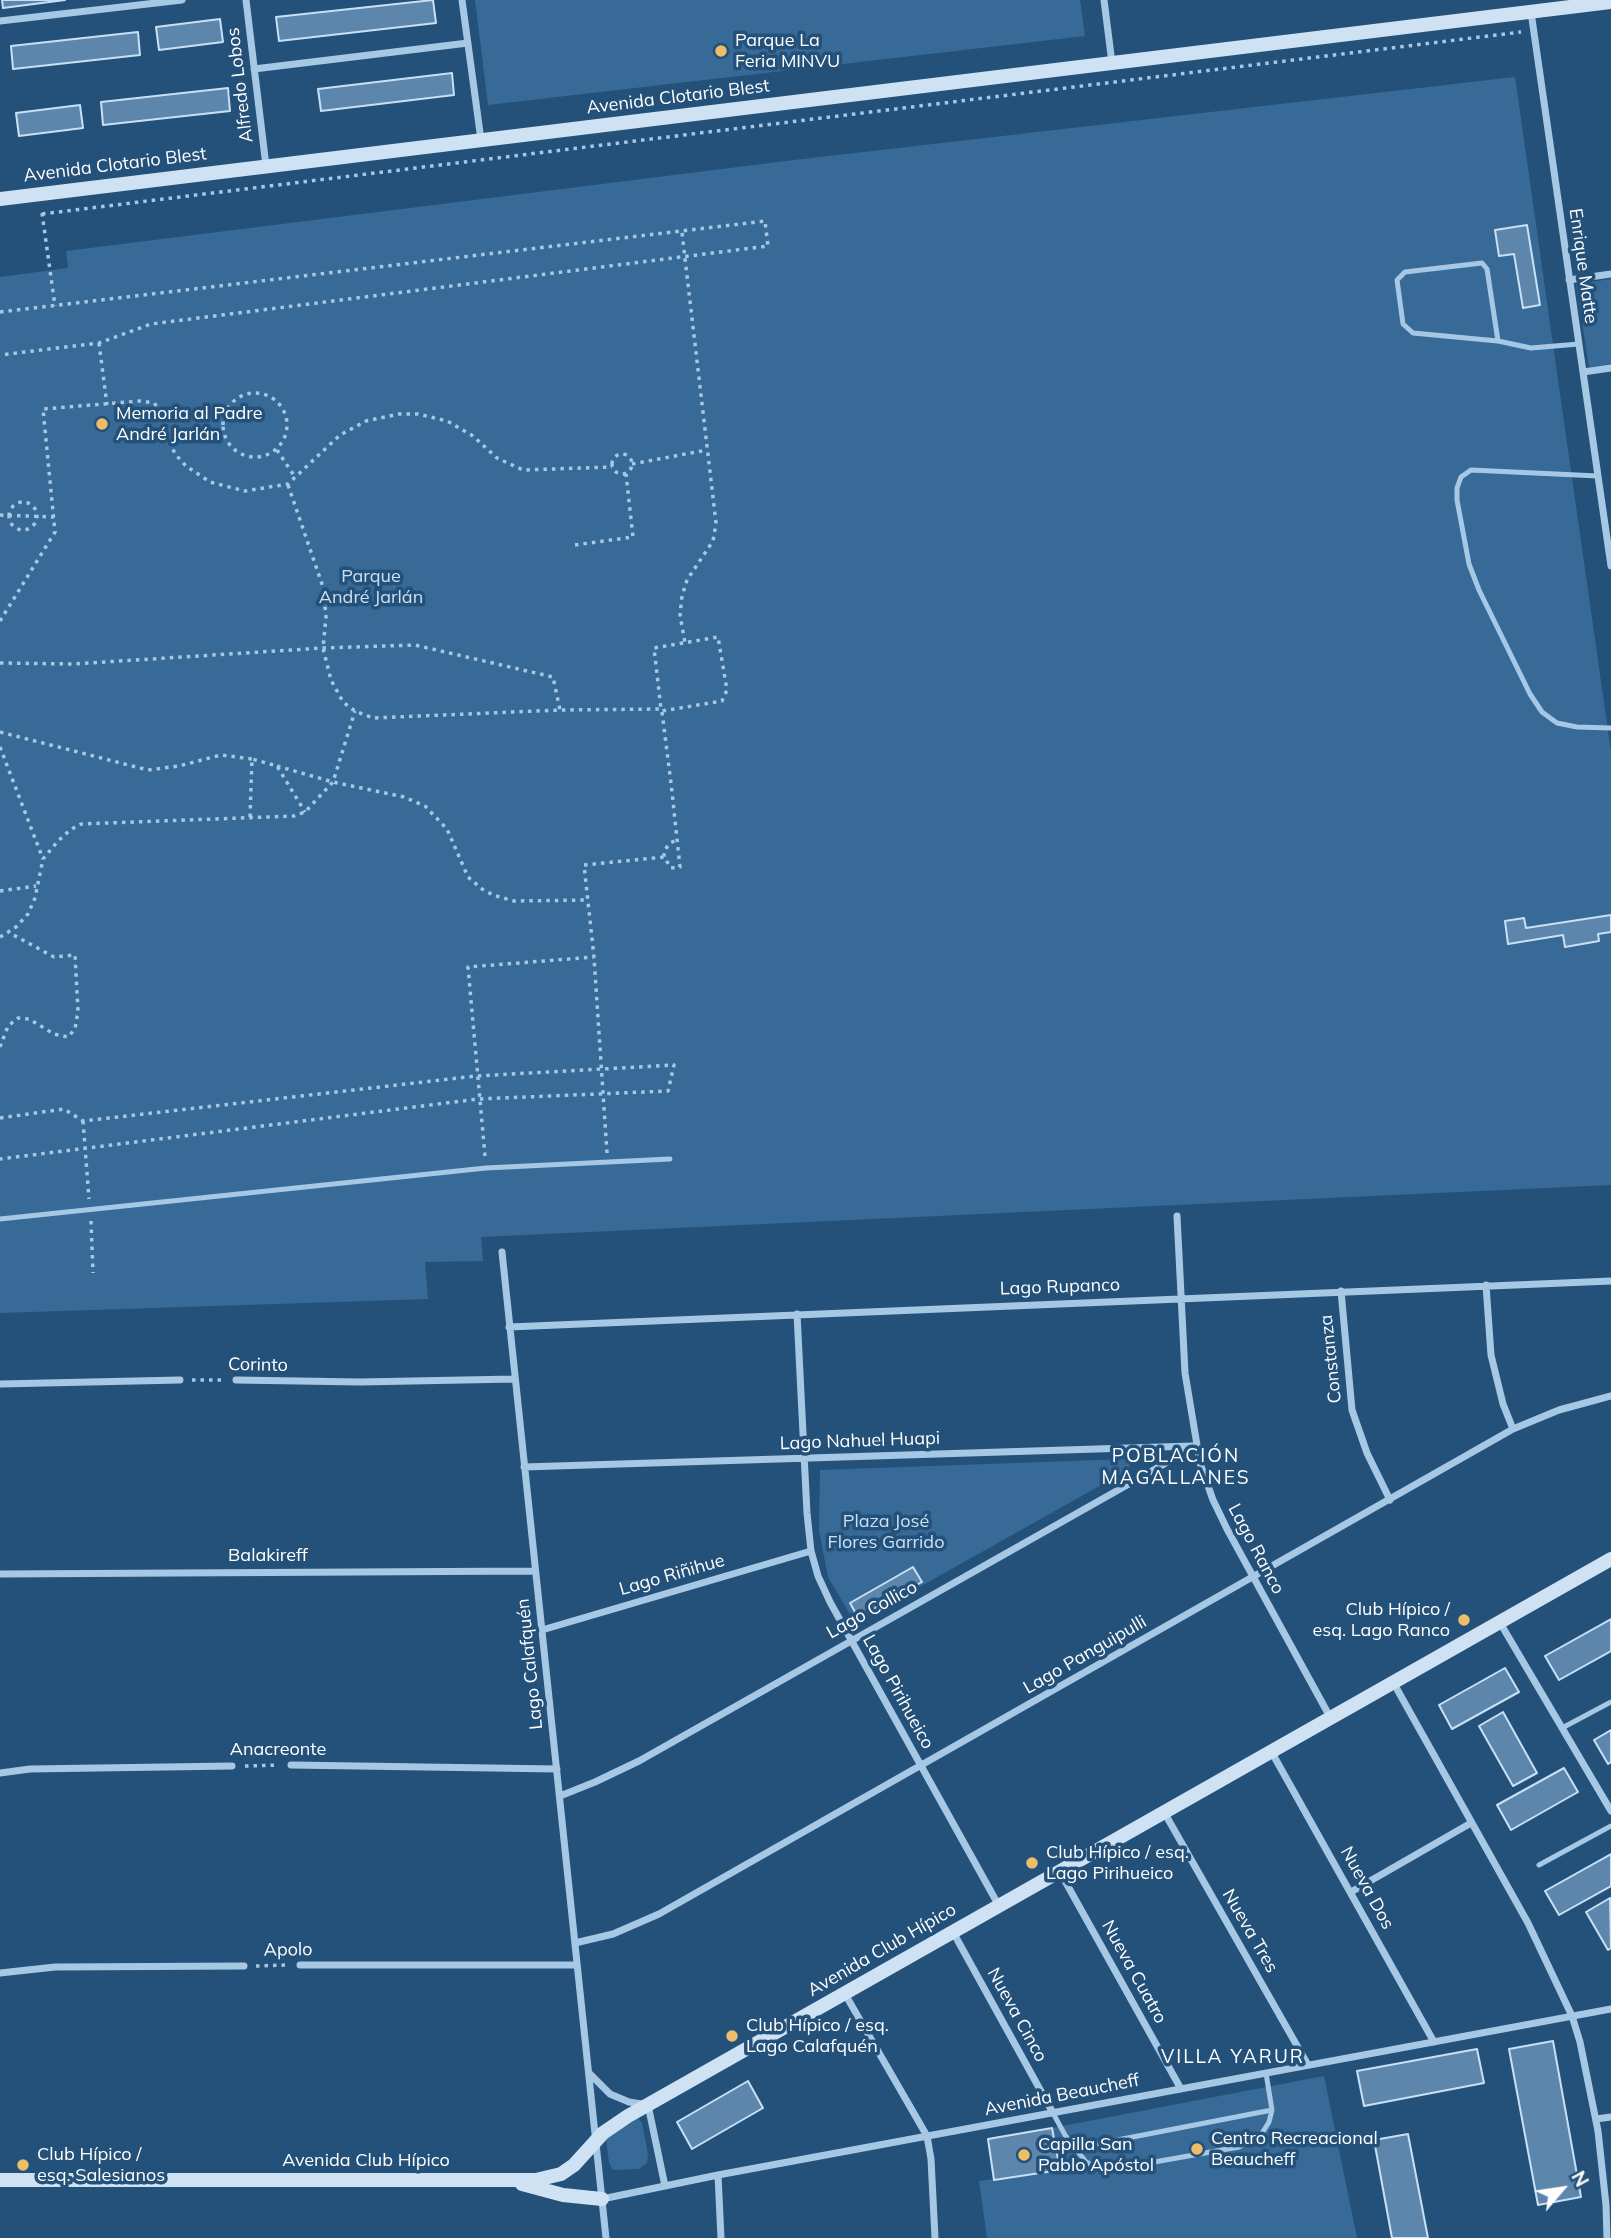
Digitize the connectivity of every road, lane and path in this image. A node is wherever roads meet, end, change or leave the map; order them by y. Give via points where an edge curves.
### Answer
1 (182, 0) edge
2 (246, 0) edge
3 (462, 0) edge
4 (1104, 0) edge
5 (1611, 2) edge
6 (1531, 12) junction
7 (0, 21) edge
8 (1533, 31) junction
9 (468, 43) junction
10 (1112, 63) junction
11 (254, 69) junction
12 (481, 140) junction
13 (266, 166) junction
14 (40, 194) junction
15 (0, 199) edge
16 (42, 214) junction
17 (682, 232) junction
18 (685, 258) junction
19 (1611, 274) edge
20 (1569, 280) junction
21 (55, 306) junction
22 (0, 312) edge
23 (1498, 341) junction
24 (99, 343) junction
25 (1579, 344) junction
26 (0, 355) edge
27 (1611, 368) edge
28 (1583, 372) junction
29 (107, 405) junction
30 (277, 450) junction
31 (707, 450) junction
32 (632, 464) junction
33 (612, 467) junction
34 (626, 474) junction
35 (1598, 476) junction
36 (295, 478) junction
37 (288, 484) junction
38 (1607, 514) edge
39 (0, 515) edge
40 (8, 516) junction
41 (37, 516) junction
42 (54, 517) junction
43 (575, 545) dead end
44 (1611, 566) edge
45 (0, 621) edge
46 (685, 643) junction
47 (324, 648) junction
48 (0, 663) edge
49 (560, 710) junction
50 (661, 710) junction
51 (355, 711) junction
52 (1611, 728) edge
53 (0, 732) edge
54 (0, 747) edge
55 (252, 759) junction
56 (276, 766) junction
57 (333, 782) junction
58 (304, 812) junction
59 (250, 818) junction
60 (677, 840) junction
61 (664, 857) junction
62 (43, 859) junction
63 (37, 886) junction
64 (0, 891) edge
65 (587, 900) junction
66 (8, 932) junction
67 (0, 937) edge
68 (594, 957) junction
69 (0, 1047) edge
70 (603, 1069) junction
71 (476, 1076) junction
72 (604, 1093) junction
73 (478, 1099) junction
74 (0, 1118) edge
75 (0, 1159) edge
76 (670, 1159) dead end
77 (607, 1162) junction
78 (486, 1168) junction
79 (1177, 1216) dead end
80 (0, 1219) edge
81 (502, 1252) dead end
82 (1611, 1280) edge
83 (1486, 1285) junction
84 (1341, 1291) junction
85 (1180, 1298) junction
86 (797, 1314) junction
87 (509, 1327) junction
88 (515, 1378) junction
89 (180, 1380) joint
90 (236, 1380) joint
91 (0, 1384) edge
92 (1611, 1396) edge
93 (1514, 1429) junction
94 (1196, 1446) junction
95 (805, 1458) junction
96 (524, 1467) junction
97 (1390, 1500) junction
98 (811, 1550) junction
99 (1611, 1559) edge
100 (536, 1571) junction
101 (0, 1574) edge
102 (1253, 1578) junction
103 (1498, 1621) junction
104 (542, 1630) junction
105 (851, 1640) junction
106 (1392, 1681) junction
107 (1611, 1702) edge
108 (1330, 1717) junction
109 (1562, 1728) junction
110 (1271, 1751) junction
111 (291, 1765) joint
112 (232, 1766) joint
113 (921, 1766) junction
114 (557, 1769) junction
115 (0, 1773) edge
116 (560, 1796) junction
117 (1611, 1811) edge
118 (1164, 1812) junction
119 (1471, 1823) junction
120 (1611, 1826) edge
121 (1539, 1865) dead end
122 (1059, 1872) junction
123 (1351, 1892) junction
124 (999, 1906) junction
125 (953, 1932) junction
126 (575, 1943) junction
127 (300, 1965) joint
128 (578, 1965) junction
129 (244, 1966) joint
130 (0, 1973) edge
131 (845, 1994) junction
132 (1611, 2009) edge
133 (1572, 2016) junction
134 (1434, 2042) junction
135 (1308, 2065) junction
136 (589, 2073) junction
137 (1266, 2073) junction
138 (1181, 2089) junction
139 (648, 2105) junction
140 (1272, 2110) junction
141 (1053, 2113) junction
142 (1611, 2117) edge
143 (1596, 2119) junction
144 (927, 2136) junction
145 (596, 2141) junction
146 (1076, 2148) junction
147 (718, 2175) junction
148 (0, 2180) edge
149 (511, 2180) junction
150 (665, 2186) junction
151 (602, 2199) junction
152 (1609, 2204) edge
153 (606, 2238) edge
154 (721, 2238) edge
155 (935, 2238) edge
156 (1607, 2238) edge

1 - 7 street
2 - 11 street, Alfredo Lobos
3 - 9 street
4 - 10 street
5 - 6 main road, Avenida Clotario Blest
6 - 8 street, Enrique Matte
6 - 10 main road, Avenida Clotario Blest
8 - 16 path
8 - 20 street, Enrique Matte
9 - 11 street
9 - 12 street
10 - 12 main road, Avenida Clotario Blest
11 - 13 street, Alfredo Lobos
12 - 13 main road, Avenida Clotario Blest
13 - 14 main road, Avenida Clotario Blest
14 - 15 main road, Avenida Clotario Blest
14 - 16 path
16 - 21 path
17 - 18 path
17 - 18 path via 765,221 768,246
17 - 21 path
18 - 24 path via 151,324
18 - 31 path
19 - 20 street
20 - 25 street, Enrique Matte
21 - 22 path
23 - 23 lane via 1413,333 1404,324 1397,280 1405,272 1482,263 1488,269
23 - 25 lane via 1531,348
24 - 26 path
24 - 29 path
25 - 28 street, Enrique Matte
27 - 28 street
28 - 35 street, Enrique Matte
29 - 37 path via 155,403 175,454 210,482 245,491
29 - 42 path via 43,410
30 - 30 path via 288,421 278,402 260,393 231,402 222,422 223,433 236,452 257,458
30 - 36 path
31 - 32 path
31 - 46 path via 716,523 713,541 681,596
32 - 33 path via 621,454
32 - 34 path
33 - 34 path
33 - 36 path via 523,470 497,458 455,425 407,414 375,418 350,428
34 - 43 path via 633,537
35 - 38 street, Enrique Matte
35 - 52 lane via 1471,470 1461,477 1457,500 1469,564 1479,590 1542,712 1558,723
36 - 37 path
37 - 47 path via 323,587
38 - 44 street, Enrique Matte
39 - 40 path
40 - 41 path
40 - 41 path via 11,524 23,530 34,524
40 - 41 path via 12,506 21,502 31,504
41 - 42 path
42 - 45 path via 55,532
46 - 50 path via 654,648
46 - 50 path via 718,637 727,690 722,701
47 - 48 path via 73,664
47 - 49 path via 415,645 553,677
47 - 51 path via 337,693
49 - 50 path
49 - 51 path via 373,718
50 - 60 path
51 - 57 path
53 - 55 path via 148,770 221,755
54 - 62 path
55 - 56 path
55 - 59 path
56 - 57 path
56 - 58 path
57 - 58 path
57 - 65 path via 425,806 447,829 468,877 493,895 514,901
58 - 59 path
59 - 62 path via 81,824
60 - 61 path via 667,847
60 - 61 path via 680,867 671,867
61 - 65 path via 584,864
62 - 63 path
63 - 64 path
63 - 66 path via 28,914
65 - 68 path
66 - 67 path
66 - 69 path via 54,957 75,955 78,1011 75,1029 68,1037 18,1018 8,1026
68 - 70 path
68 - 71 path via 468,967
70 - 71 path
70 - 72 path
70 - 72 path via 674,1065 668,1091
71 - 73 path
71 - 74 path via 83,1121 64,1109
72 - 73 path
72 - 77 path
73 - 75 path
73 - 78 path
76 - 77 lane
77 - 78 lane
78 - 80 lane
79 - 85 street, Lago Ranco
81 - 87 street, Lago Calafquén
82 - 83 street, Lago Rupanco
83 - 84 street, Lago Rupanco
83 - 93 street via 1491,1355
84 - 85 street, Lago Rupanco
84 - 97 street, Constanza via 1352,1410
85 - 86 street, Lago Rupanco
85 - 94 street, Lago Ranco
86 - 87 street, Lago Rupanco
86 - 95 street, Lago Pirihueico
87 - 88 street, Lago Calafquén
88 - 90 street, Corinto
88 - 96 street, Lago Calafquén
89 - 90 path, Corinto
89 - 91 street
92 - 93 street, Lago Panguipulli
93 - 97 street, Lago Panguipulli
94 - 95 street, Lago Nahuel Huapi
94 - 102 street, Lago Ranco via 1213,1500
94 - 105 street, Lago Collico
95 - 96 street, Lago Nahuel Huapi
95 - 98 street, Lago Pirihueico
96 - 100 street, Lago Calafquén
97 - 102 street, Lago Panguipulli
98 - 104 street, Lago Riñihue
98 - 105 street, Lago Pirihueico via 823,1590
99 - 103 main road, Avenida Club Hípico
100 - 101 street, Balakireff
100 - 104 street, Lago Calafquén
102 - 108 street, Lago Ranco
102 - 113 street, Lago Panguipulli
103 - 106 main road, Avenida Club Hípico
103 - 109 street
104 - 114 street, Lago Calafquén
105 - 113 street, Lago Pirihueico
105 - 116 street, Lago Collico via 639,1761
106 - 108 main road, Avenida Club Hípico
106 - 119 street
107 - 109 lane
108 - 110 main road, Avenida Club Hípico
109 - 117 street
110 - 118 main road, Avenida Club Hípico
110 - 123 street, Nueva Dos
111 - 112 path, Anacreonte
111 - 114 street, Anacreonte
112 - 115 street, Anacreonte
113 - 124 street, Lago Pirihueico
113 - 126 street, Lago Panguipulli via 639,1924
114 - 116 street, Lago Calafquén
116 - 126 street, Lago Calafquén
118 - 122 main road, Avenida Club Hípico
118 - 135 street, Nueva Tres
119 - 123 street
119 - 133 street via 1528,1923
120 - 121 lane
122 - 124 main road, Avenida Club Hípico
122 - 138 street, Nueva Cuatro
123 - 134 street, Nueva Dos
124 - 125 main road, Avenida Club Hípico
125 - 131 main road, Avenida Club Hípico
125 - 141 street, Nueva Cinco
126 - 128 street, Lago Calafquén
127 - 128 street, Apolo
127 - 129 path, Apolo
128 - 136 street, Lago Calafquén
129 - 130 street, Apolo via 55,1967
131 - 139 main road, Avenida Club Hípico
131 - 144 street
132 - 133 street, Avenida Beaucheff
133 - 134 street, Avenida Beaucheff
133 - 143 street
134 - 135 street, Avenida Beaucheff
135 - 137 street, Avenida Beaucheff
136 - 139 street via 610,2094
136 - 145 street, Lago Calafquén
137 - 138 street, Avenida Beaucheff
137 - 140 lane
138 - 141 street, Avenida Beaucheff
139 - 145 main road, Avenida Club Hípico
139 - 150 street
140 - 146 lane
140 - 146 lane via 1261,2134 1239,2147 1126,2167 1096,2167
141 - 144 street, Avenida Beaucheff
141 - 146 lane
142 - 143 street
143 - 152 street
144 - 147 street, Avenida Beaucheff
144 - 155 street
145 - 149 main road, Avenida Club Hípico via 561,2174
145 - 151 street, Lago Calafquén
147 - 150 street, Avenida Beaucheff
147 - 154 street
148 - 149 main road, Avenida Club Hípico
149 - 151 main road via 563,2195
150 - 151 street, Avenida Beaucheff
151 - 153 street, Lago Calafquén
152 - 156 street

